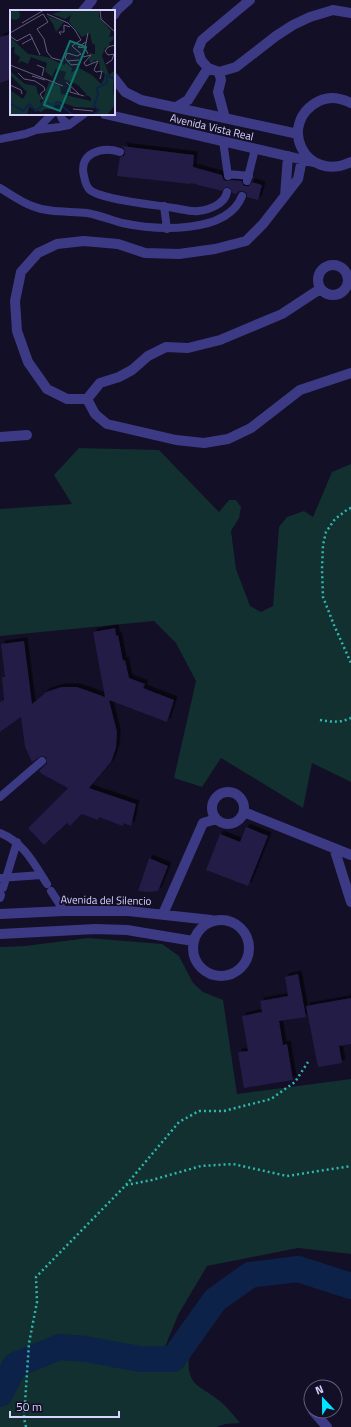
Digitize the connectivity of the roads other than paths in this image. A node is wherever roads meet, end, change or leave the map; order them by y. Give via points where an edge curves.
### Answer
1 (92, 0) edge
2 (128, 0) edge
3 (250, 0) edge
4 (332, 5) edge
5 (84, 10) edge
6 (115, 13) edge
7 (351, 13) edge
8 (208, 68) junction
9 (219, 72) junction
10 (115, 79) edge
11 (351, 103) edge
12 (176, 107) junction
13 (51, 115) edge
14 (60, 115) edge
15 (82, 115) edge
16 (109, 115) edge
17 (225, 118) junction
18 (69, 124) junction
19 (36, 130) junction
20 (298, 134) junction
21 (0, 139) edge
22 (223, 141) junction
23 (255, 149) junction
24 (120, 152) dead end
25 (288, 156) junction
26 (302, 159) junction
27 (313, 162) junction
28 (351, 162) edge
29 (0, 188) edge
30 (227, 192) dead end
31 (242, 196) dead end
32 (285, 196) junction
33 (164, 206) junction
34 (198, 211) junction
35 (200, 225) junction
36 (167, 229) junction
37 (320, 289) dead end
38 (351, 373) edge
39 (87, 398) junction
40 (27, 435) dead end
41 (0, 437) edge
42 (42, 761) dead end
43 (0, 797) edge
44 (244, 812) junction
45 (216, 818) junction
46 (0, 833) edge
47 (17, 842) junction
48 (334, 848) junction
49 (351, 855) edge
50 (41, 875) junction
51 (3, 878) edge
52 (1, 894) edge
53 (351, 902) edge
54 (64, 911) junction
55 (0, 914) edge
56 (163, 914) junction
57 (211, 920) junction
58 (0, 934) edge
59 (193, 941) junction
60 (320, 1419) edge
61 (327, 1427) edge

1 - 5 street
2 - 6 street
3 - 8 street via 202,40 198,50 201,60
4 - 7 street
4 - 9 street via 293,25 236,67
8 - 9 street
8 - 12 street via 188,100
9 - 17 street via 221,80 218,92
10 - 12 street, Avenida Vista Real via 125,92 142,100
11 - 20 street via 334,98 322,99 312,104 304,112
12 - 17 street, Avenida Vista Real
13 - 19 lane
14 - 18 lane
15 - 18 lane
16 - 22 street, Avenida Vista Real
17 - 20 street, Avenida Vista Real
18 - 19 lane
19 - 21 lane
20 - 27 street via 305,154
22 - 23 street, Avenida Vista Real
22 - 23 lane via 228,175 248,178
23 - 25 street, Avenida Vista Real
24 - 33 lane via 96,152 84,161 82,172 90,190 123,200
25 - 26 street, Avenida Vista Real
25 - 32 street
26 - 27 street, Avenida Vista Real
26 - 32 street via 298,179
27 - 28 street, Avenida Vista Real via 333,168
29 - 36 lane via 33,207 88,213 123,223
30 - 34 lane via 226,197 218,205
31 - 35 lane via 233,210 222,218
32 - 39 street via 246,241 215,249 179,254 144,253 118,244 84,241 57,244 38,253 21,272 15,301 17,331 28,362 47,389 67,399
33 - 34 lane
33 - 36 lane
34 - 35 lane
35 - 36 lane
37 - 39 street via 282,314 220,340 188,348 166,347 148,356 132,370 100,383
38 - 39 street via 300,390 251,428 228,439 204,442 176,440 107,424 95,414
40 - 41 street
42 - 43 lane
44 - 45 street via 234,823 223,824
44 - 45 street via 240,796 224,792 212,802 212,813
44 - 48 street
45 - 56 street via 203,823
46 - 47 lane
47 - 50 lane
47 - 51 lane
48 - 49 street
48 - 53 street
50 - 51 lane
50 - 54 lane
51 - 52 lane
54 - 55 street, Avenida del Silencio
54 - 56 street, Avenida del Silencio
56 - 57 street, Avenida del Silencio
57 - 59 street via 202,927
57 - 59 street, Avenida del Silencio via 223,919 243,928 250,949 248,960 241,969 220,976 209,974 194,958
58 - 59 street via 127,930
60 - 61 street

